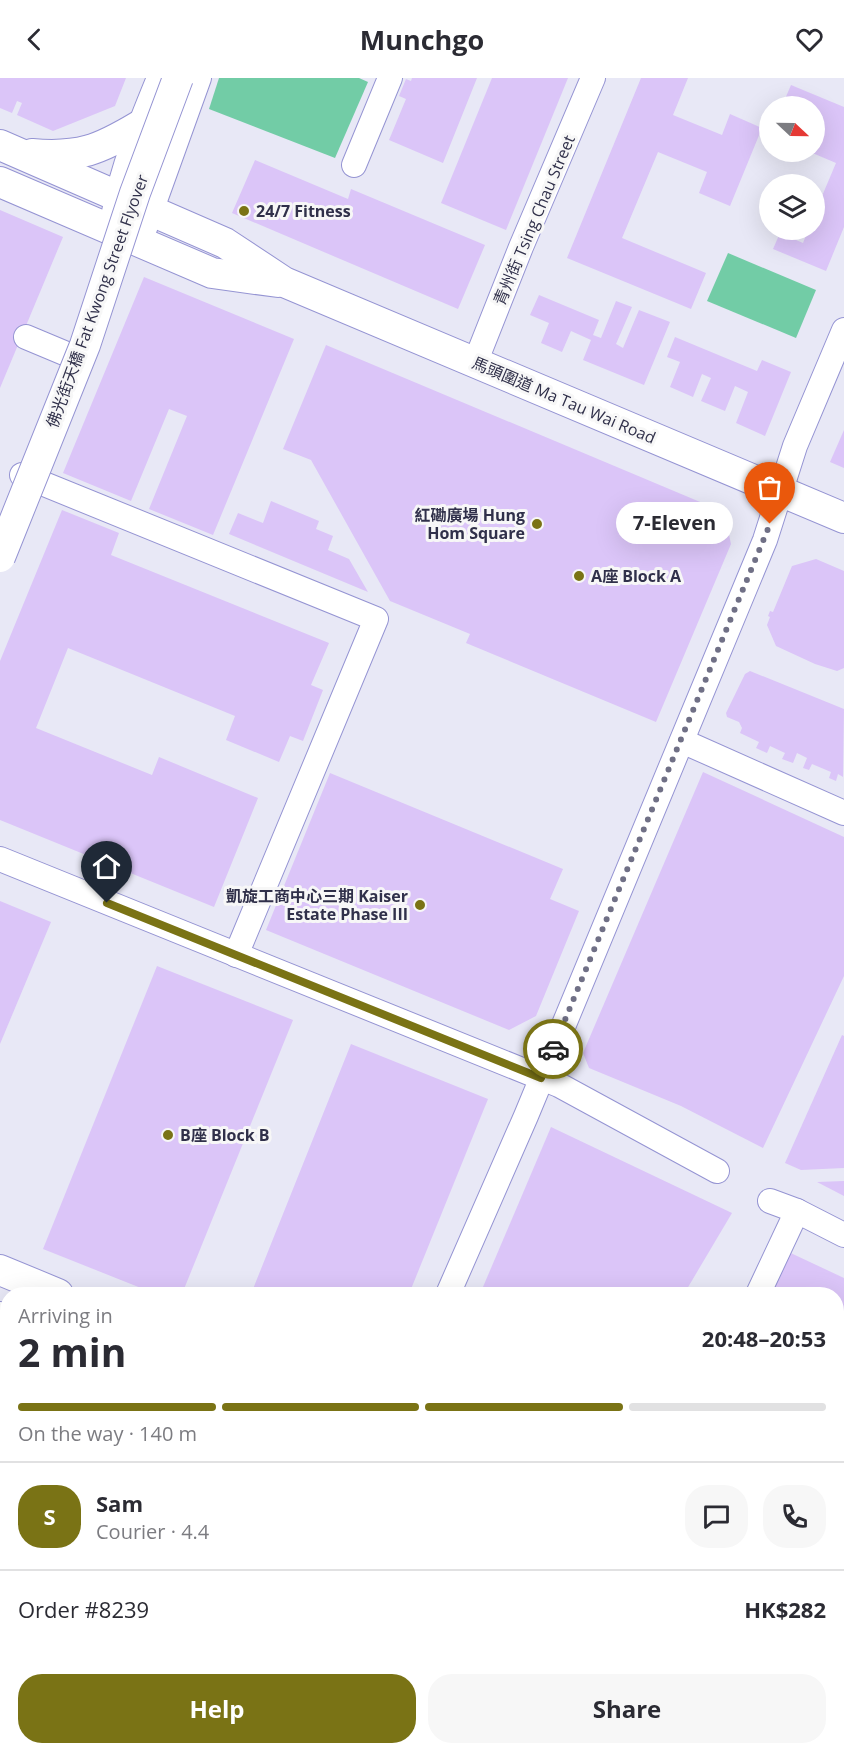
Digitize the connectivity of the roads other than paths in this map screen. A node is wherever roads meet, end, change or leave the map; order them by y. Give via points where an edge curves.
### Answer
1 (159, 78) edge
2 (164, 78) edge
3 (178, 78) edge
4 (199, 78) edge
5 (390, 78) edge
6 (593, 78) edge
7 (139, 126) junction
8 (8, 149) edge
9 (354, 165) dead end
10 (0, 182) edge
11 (117, 196) junction
12 (151, 211) junction
13 (110, 229) junction
14 (140, 242) junction
15 (284, 282) junction
16 (844, 330) edge
17 (26, 337) dead end
18 (69, 355) junction
19 (476, 363) junction
20 (22, 475) junction
21 (781, 490) junction
22 (0, 517) edge
23 (844, 518) edge
24 (0, 528) edge
25 (0, 557) edge
26 (682, 741) junction
27 (844, 813) edge
28 (0, 859) edge
29 (236, 955) junction
30 (541, 1078) junction
31 (717, 1171) dead end
32 (770, 1201) dead end
33 (797, 1211) junction
34 (844, 1235) edge
35 (0, 1270) edge
36 (41, 1287) edge
37 (451, 1287) edge
38 (761, 1287) edge

1 - 7 street
2 - 22 main road, 佛光街天橋 Fat Kwong Street Flyover via 70,344
3 - 25 main road, 佛光街天橋 Fat Kwong Street Flyover, bridge via 85,345
4 - 12 street
5 - 9 street
6 - 19 street, 青州街 Tsing Chau Street
7 - 8 main road via 105,146 65,156
7 - 11 street
8 - 11 main road, 馬頭圍道 Ma Tau Wai Road
10 - 13 main road, 馬頭圍道 Ma Tau Wai Road
11 - 12 main road, 馬頭圍道 Ma Tau Wai Road
11 - 13 street
12 - 14 street
12 - 15 main road, 馬頭圍道 Ma Tau Wai Road via 225,243
13 - 14 main road, 馬頭圍道 Ma Tau Wai Road
13 - 18 street
14 - 15 main road, 馬頭圍道 Ma Tau Wai Road via 212,273
15 - 19 main road, 馬頭圍道 Ma Tau Wai Road
16 - 21 street via 795,446
17 - 18 street
18 - 20 street
19 - 21 main road, 馬頭圍道 Ma Tau Wai Road
20 - 24 street
20 - 29 street via 375,619
21 - 23 main road, 馬頭圍道 Ma Tau Wai Road
21 - 26 street via 765,540
26 - 27 street
26 - 30 street
28 - 29 street
29 - 30 street
30 - 31 street
30 - 37 street
32 - 33 street
33 - 34 street
33 - 38 street
35 - 36 main road

